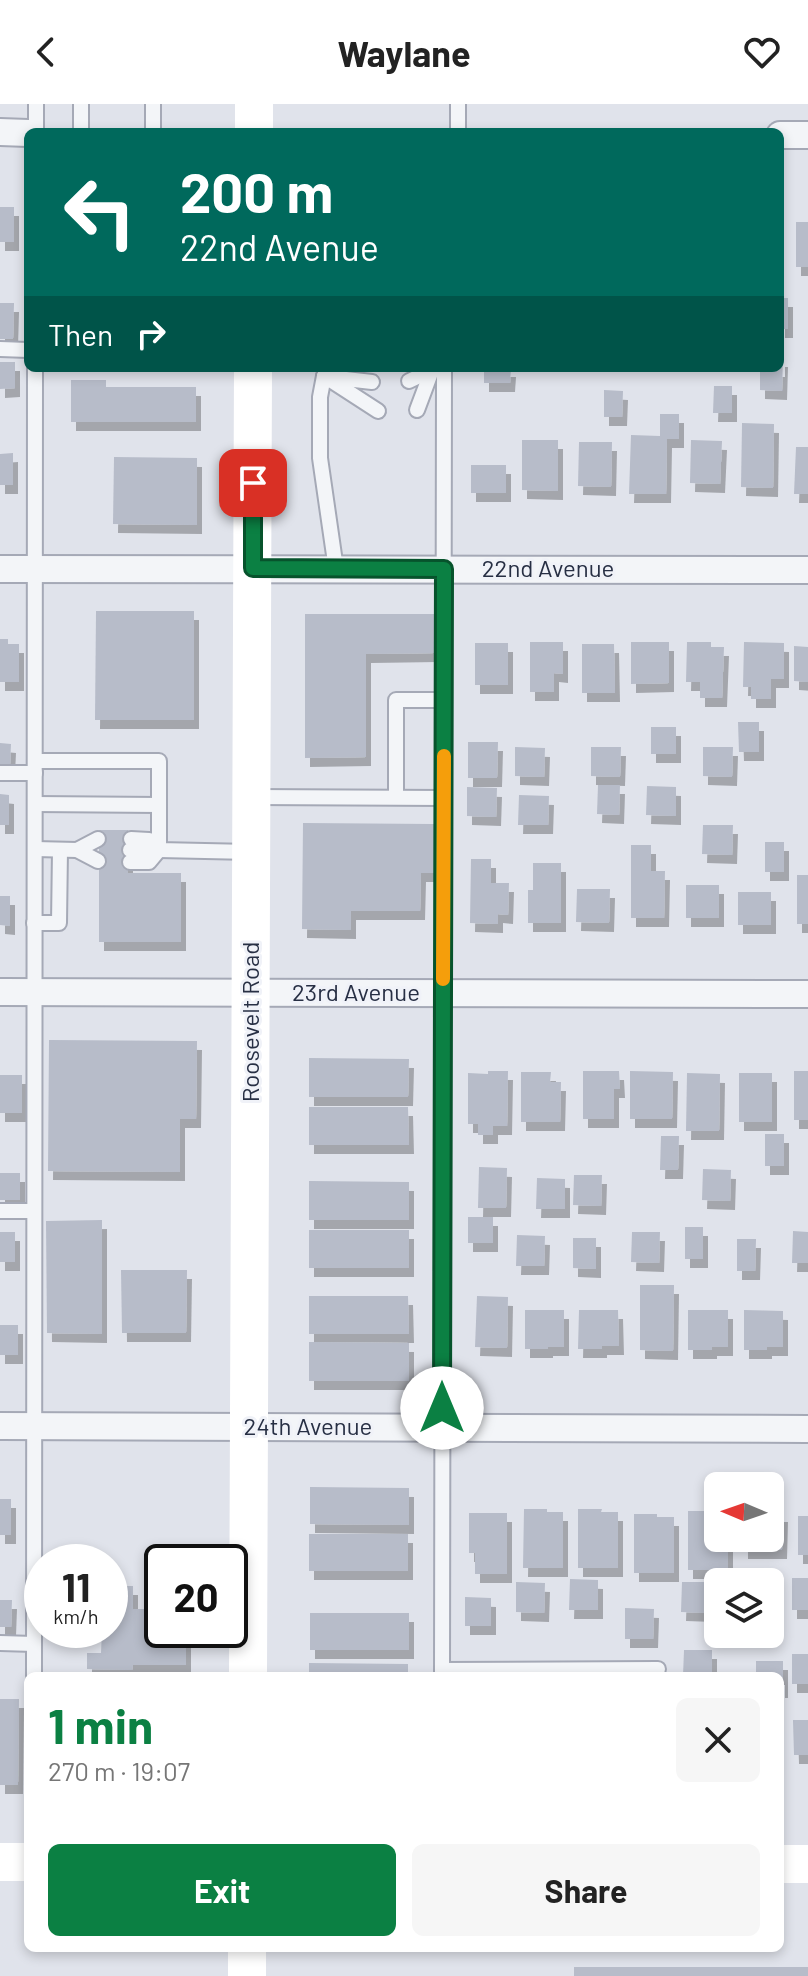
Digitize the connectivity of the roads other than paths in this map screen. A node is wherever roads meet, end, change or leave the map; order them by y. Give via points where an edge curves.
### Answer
1 (36, 104) edge
2 (81, 104) edge
3 (153, 104) edge
4 (254, 104) edge
5 (458, 104) edge
6 (36, 128) edge
7 (81, 128) edge
8 (153, 128) edge
9 (254, 128) edge
10 (458, 128) edge
11 (0, 132) edge
12 (24, 133) edge
13 (784, 135) edge
14 (808, 135) edge
15 (0, 349) edge
16 (24, 350) edge
17 (35, 372) edge
18 (253, 372) edge
19 (330, 372) edge
20 (331, 372) edge
21 (334, 372) edge
22 (428, 372) edge
23 (432, 372) edge
24 (434, 372) edge
25 (409, 381) dead end
26 (372, 382) dead end
27 (377, 404) dead end
28 (414, 404) dead end
29 (253, 568) junction
30 (0, 569) edge
31 (35, 569) junction
32 (336, 569) junction
33 (444, 569) junction
34 (808, 570) edge
35 (444, 700) junction
36 (35, 767) junction
37 (0, 773) edge
38 (252, 797) junction
39 (396, 797) junction
40 (444, 798) junction
41 (35, 804) junction
42 (159, 805) junction
43 (35, 849) junction
44 (60, 850) junction
45 (98, 850) dead end
46 (159, 850) junction
47 (252, 852) junction
48 (34, 923) junction
49 (0, 992) edge
50 (35, 992) junction
51 (251, 993) junction
52 (443, 993) junction
53 (808, 994) edge
54 (0, 1211) edge
55 (34, 1211) junction
56 (0, 1426) edge
57 (34, 1426) junction
58 (248, 1427) junction
59 (442, 1428) junction
60 (808, 1429) edge
61 (34, 1544) edge
62 (0, 1643) edge
63 (24, 1644) edge
64 (34, 1648) edge
65 (658, 1669) dead end
66 (34, 1672) edge
67 (248, 1672) edge
68 (442, 1672) edge
69 (496, 1672) edge
70 (0, 1862) edge
71 (24, 1862) edge
72 (784, 1864) edge
73 (808, 1864) edge
74 (247, 1952) edge
75 (247, 1976) edge

1 - 6 lane
2 - 7 lane
3 - 8 lane
4 - 9 main road
5 - 10 lane
11 - 12 street
13 - 14 street
15 - 16 lane
17 - 31 lane
18 - 29 main road, Roosevelt Road
19 - 32 lane via 320,397 320,458
20 - 27 lane
21 - 26 lane
22 - 25 lane
23 - 28 lane
24 - 33 lane
29 - 31 street, 22nd Avenue
29 - 32 street, 22nd Avenue
29 - 38 main road, Roosevelt Road
30 - 31 street, 22nd Avenue
31 - 36 lane
32 - 33 street, 22nd Avenue
33 - 34 street, 22nd Avenue
33 - 35 lane
35 - 39 lane via 396,700
35 - 40 lane
36 - 37 lane
36 - 41 lane
36 - 42 lane via 159,761
38 - 39 lane
38 - 47 main road, Roosevelt Road
39 - 40 lane
40 - 52 lane
41 - 42 lane
41 - 43 lane
42 - 46 lane
43 - 44 lane
43 - 48 lane
44 - 45 lane
44 - 48 lane via 59,923
46 - 46 lane via 149,862 130,850 149,840
46 - 47 lane
47 - 51 main road, Roosevelt Road
48 - 50 lane
49 - 50 street, 23rd Avenue
50 - 51 street, 23rd Avenue
50 - 55 lane
51 - 52 street, 23rd Avenue
51 - 58 main road, Roosevelt Road
52 - 53 street, 23rd Avenue
52 - 59 lane
54 - 55 lane
55 - 57 lane
56 - 57 street, 24th Avenue
57 - 58 street, 24th Avenue
57 - 61 lane
58 - 59 street, 24th Avenue
58 - 67 main road, Roosevelt Road
59 - 60 street, 24th Avenue
59 - 68 lane
62 - 63 lane
64 - 66 lane
65 - 69 lane
70 - 71 main road
72 - 73 main road
74 - 75 main road

